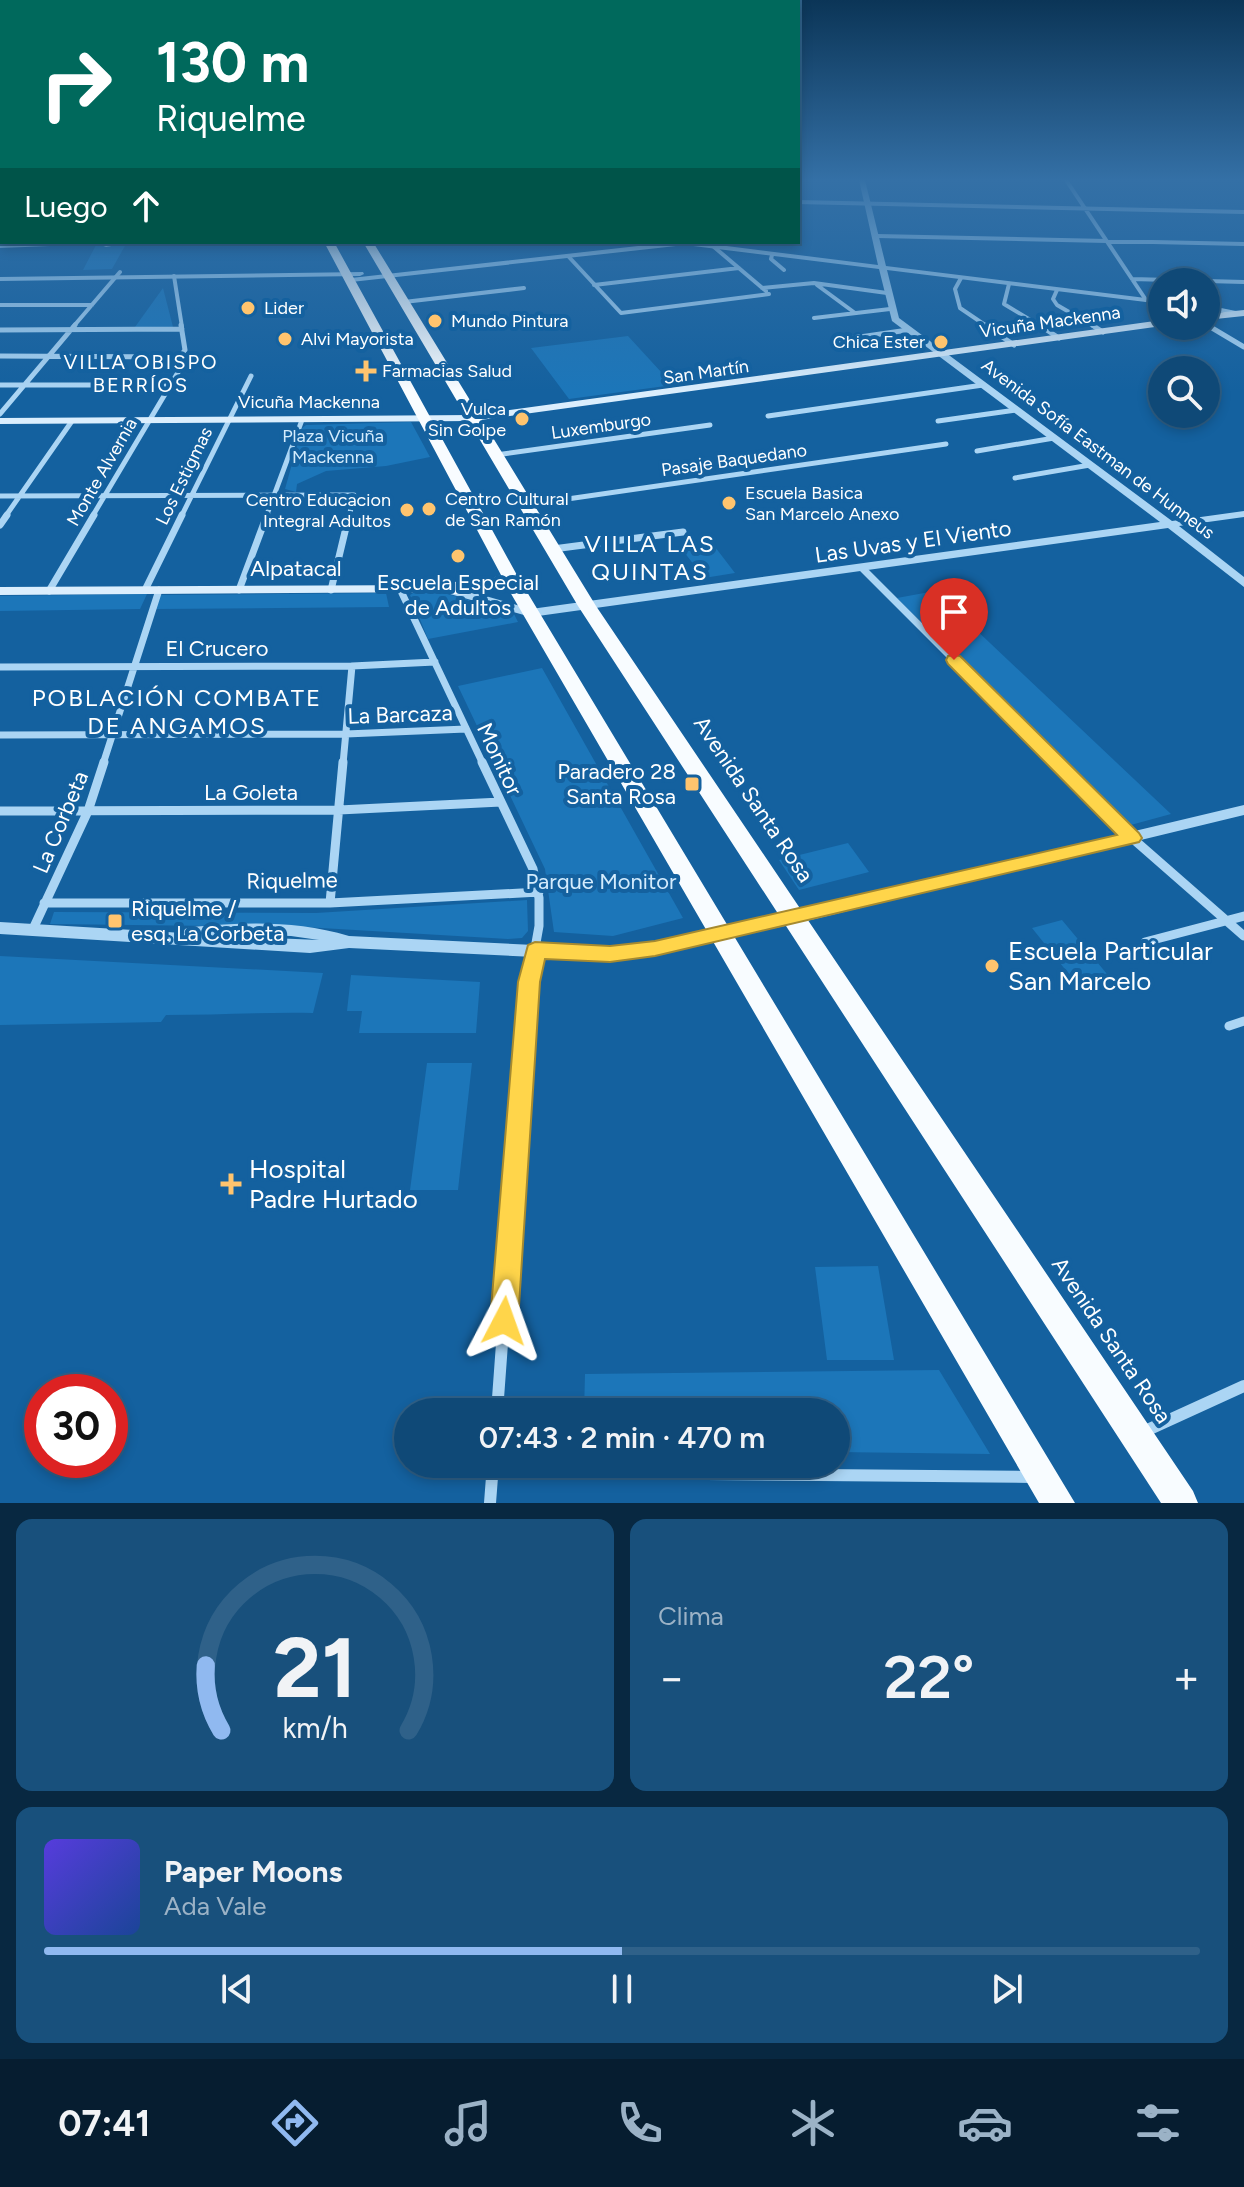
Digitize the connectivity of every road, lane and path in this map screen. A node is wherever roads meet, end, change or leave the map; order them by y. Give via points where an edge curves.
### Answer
1 (334, 250) edge
2 (373, 250) edge
3 (621, 250) edge
4 (718, 250) edge
5 (737, 250) edge
6 (880, 250) edge
7 (1113, 250) edge
8 (772, 255) junction
9 (568, 256) junction
10 (380, 262) junction
11 (739, 268) junction
12 (883, 269) junction
13 (784, 270) dead end
14 (347, 272) junction
15 (206, 273) junction
16 (118, 275) junction
17 (0, 276) edge
18 (174, 276) junction
19 (389, 276) junction
20 (961, 278) junction
21 (1132, 279) junction
22 (1244, 282) edge
23 (814, 283) junction
24 (1009, 284) junction
25 (594, 285) junction
26 (524, 288) dead end
27 (762, 288) junction
28 (1057, 290) junction
29 (887, 293) junction
30 (1146, 300) joint
31 (404, 302) junction
32 (0, 305) edge
33 (92, 305) junction
34 (890, 309) junction
35 (1220, 310) edge
36 (855, 313) junction
37 (1241, 314) edge
38 (1220, 316) edge
39 (814, 318) dead end
40 (1148, 325) edge
41 (72, 329) junction
42 (182, 329) junction
43 (0, 330) edge
44 (908, 330) junction
45 (1103, 332) junction
46 (1220, 333) edge
47 (1059, 338) junction
48 (839, 340) dead end
49 (1014, 345) junction
50 (1244, 347) edge
51 (0, 356) edge
52 (50, 356) junction
53 (943, 356) junction
54 (180, 357) junction
55 (251, 376) dead end
56 (0, 385) edge
57 (24, 385) junction
58 (171, 385) junction
59 (983, 385) junction
60 (1016, 410) junction
61 (0, 414) edge
62 (768, 416) dead end
63 (473, 418) junction
64 (302, 420) junction
65 (424, 420) junction
66 (0, 421) edge
67 (72, 421) junction
68 (148, 421) junction
69 (227, 421) junction
70 (938, 421) dead end
71 (710, 425) dead end
72 (1054, 438) junction
73 (946, 444) dead end
74 (977, 451) dead end
75 (496, 455) junction
76 (1090, 465) junction
77 (1015, 478) dead end
78 (0, 496) edge
79 (20, 496) junction
80 (104, 496) junction
81 (191, 496) junction
82 (274, 496) junction
83 (525, 505) junction
84 (1242, 515) edge
85 (0, 525) edge
86 (1171, 525) junction
87 (683, 532) dead end
88 (552, 550) junction
89 (862, 568) junction
90 (510, 577) junction
91 (1244, 583) edge
92 (400, 589) junction
93 (446, 589) junction
94 (152, 590) junction
95 (239, 590) junction
96 (331, 590) junction
97 (0, 591) edge
98 (49, 591) junction
99 (587, 606) junction
100 (531, 613) junction
101 (435, 662) junction
102 (135, 666) junction
103 (352, 666) junction
104 (0, 667) edge
105 (466, 729) junction
106 (346, 734) junction
107 (0, 735) edge
108 (114, 735) junction
109 (501, 802) junction
110 (339, 810) junction
111 (1244, 810) edge
112 (0, 811) edge
113 (88, 811) junction
114 (1132, 838) junction
115 (539, 892) junction
116 (44, 903) junction
117 (330, 903) junction
118 (1244, 916) edge
119 (794, 918) junction
120 (1226, 921) junction
121 (0, 928) edge
122 (33, 929) junction
123 (720, 933) junction
124 (1244, 936) edge
125 (1145, 942) dead end
126 (535, 950) junction
127 (1244, 1021) edge
128 (1229, 1026) dead end
129 (1244, 1386) edge
130 (498, 1398) edge
131 (1136, 1435) junction
132 (491, 1478) edge
133 (746, 1478) edge
134 (1050, 1490) edge
135 (490, 1503) edge
136 (1181, 1503) edge

1 - 14 main road
2 - 10 main road, Avenida Santa Rosa
3 - 9 street
4 - 11 street
5 - 8 street
6 - 12 street, Avenida Sofía Eastman de Hunneus
7 - 21 street
8 - 12 street
8 - 13 street
9 - 19 street
9 - 25 street
10 - 14 street
10 - 19 main road, Avenida Santa Rosa
11 - 25 street
11 - 27 street
12 - 20 street
12 - 29 street, Avenida Sofía Eastman de Hunneus
14 - 15 street
14 - 19 street
14 - 65 main road
15 - 16 street
15 - 18 street
16 - 17 street
16 - 18 street
16 - 33 street
18 - 42 street, Monte Alvernia
19 - 31 main road, Avenida Santa Rosa
20 - 24 street
20 - 49 street via 955,289 960,308
21 - 22 street
21 - 30 street
23 - 27 street
23 - 29 street
23 - 36 street
24 - 28 street
24 - 47 street via 1006,306
25 - 27 street via 621,313 769,294
26 - 31 street
28 - 30 street
28 - 45 street via 1057,305
29 - 34 street, Avenida Sofía Eastman de Hunneus
31 - 63 main road, Avenida Santa Rosa
32 - 33 street
33 - 41 street
34 - 36 street
34 - 44 street, Avenida Sofía Eastman de Hunneus
35 - 37 street
36 - 39 street
37 - 38 main road
40 - 45 main road, Vicuña Mackenna
41 - 42 street
41 - 43 street
41 - 52 street
42 - 54 street, Monte Alvernia via 185,350
44 - 48 street
44 - 53 street, Avenida Sofía Eastman de Hunneus
45 - 47 main road, Vicuña Mackenna
46 - 50 street
47 - 49 main road, Vicuña Mackenna
49 - 53 main road, Vicuña Mackenna
51 - 52 street
52 - 54 street
52 - 57 street
53 - 59 street, Avenida Sofía Eastman de Hunneus
53 - 63 main road, San Martín
54 - 58 street, Monte Alvernia
55 - 69 street, Los Estigmas
56 - 57 street
57 - 58 street
57 - 61 street
58 - 68 street, Monte Alvernia
59 - 60 street, Avenida Sofía Eastman de Hunneus
59 - 62 street
60 - 70 street
60 - 72 street, Avenida Sofía Eastman de Hunneus
63 - 65 main road, Vicuña Mackenna
63 - 75 main road, Avenida Santa Rosa
64 - 65 main road, Vicuña Mackenna
64 - 69 main road, Vicuña Mackenna
64 - 82 street
65 - 90 main road
66 - 67 main road, Vicuña Mackenna
67 - 68 main road, Vicuña Mackenna
67 - 79 street
68 - 69 main road, Vicuña Mackenna
68 - 80 street, Monte Alvernia
69 - 81 street, Los Estigmas
71 - 75 street, Luxemburgo
72 - 74 street
72 - 76 street, Avenida Sofía Eastman de Hunneus
73 - 83 street, Pasaje Baquedano
75 - 83 main road, Avenida Santa Rosa
76 - 77 street
76 - 86 street, Avenida Sofía Eastman de Hunneus
78 - 79 street
79 - 80 street
79 - 85 street
80 - 81 street
80 - 98 street, Monte Alvernia
81 - 82 street
81 - 94 street, Los Estigmas
82 - 95 street
82 - 96 street via 354,495
83 - 88 main road, Avenida Santa Rosa
84 - 86 street, Las Uvas y El Viento
86 - 89 street, Las Uvas y El Viento
86 - 91 street, Avenida Sofía Eastman de Hunneus
87 - 88 street
88 - 99 main road, Avenida Santa Rosa
89 - 99 street, Las Uvas y El Viento
89 - 114 street
90 - 93 main road via 491,585
90 - 100 main road
92 - 93 main road, Alpatacal
92 - 96 main road, Alpatacal
92 - 101 street, Monitor
93 - 100 street, Alpatacal
94 - 95 main road, Alpatacal
94 - 98 main road, Alpatacal
94 - 102 street, La Corbeta
95 - 96 main road, Alpatacal
97 - 98 main road, Alpatacal
99 - 100 street, Alpatacal
99 - 119 main road, Avenida Santa Rosa
100 - 123 main road
101 - 103 street, El Crucero
101 - 105 street, Monitor
102 - 103 street, El Crucero
102 - 104 street, El Crucero
102 - 108 street, La Corbeta
103 - 106 street
105 - 106 street, La Barcaza
105 - 109 street, Monitor
106 - 108 street, La Barcaza
106 - 110 street
107 - 108 street, La Barcaza
108 - 113 street, La Corbeta
109 - 110 street, La Goleta
109 - 115 street, Monitor
110 - 113 street, La Goleta
110 - 117 street
111 - 114 street
112 - 113 street, La Goleta
113 - 116 street, La Corbeta
114 - 119 street
114 - 120 street
115 - 117 street, Riquelme
115 - 126 street, Monitor
116 - 117 street, Riquelme
116 - 122 street, La Corbeta
118 - 120 street
119 - 123 street
119 - 131 main road, Avenida Santa Rosa
120 - 124 street
120 - 125 street
121 - 122 street
122 - 126 street via 310,947 349,942
123 - 126 street via 623,953
123 - 134 main road
126 - 130 street, Monitor
127 - 128 street
129 - 131 street
131 - 136 main road, Avenida Santa Rosa
132 - 135 street
133 - 134 street

